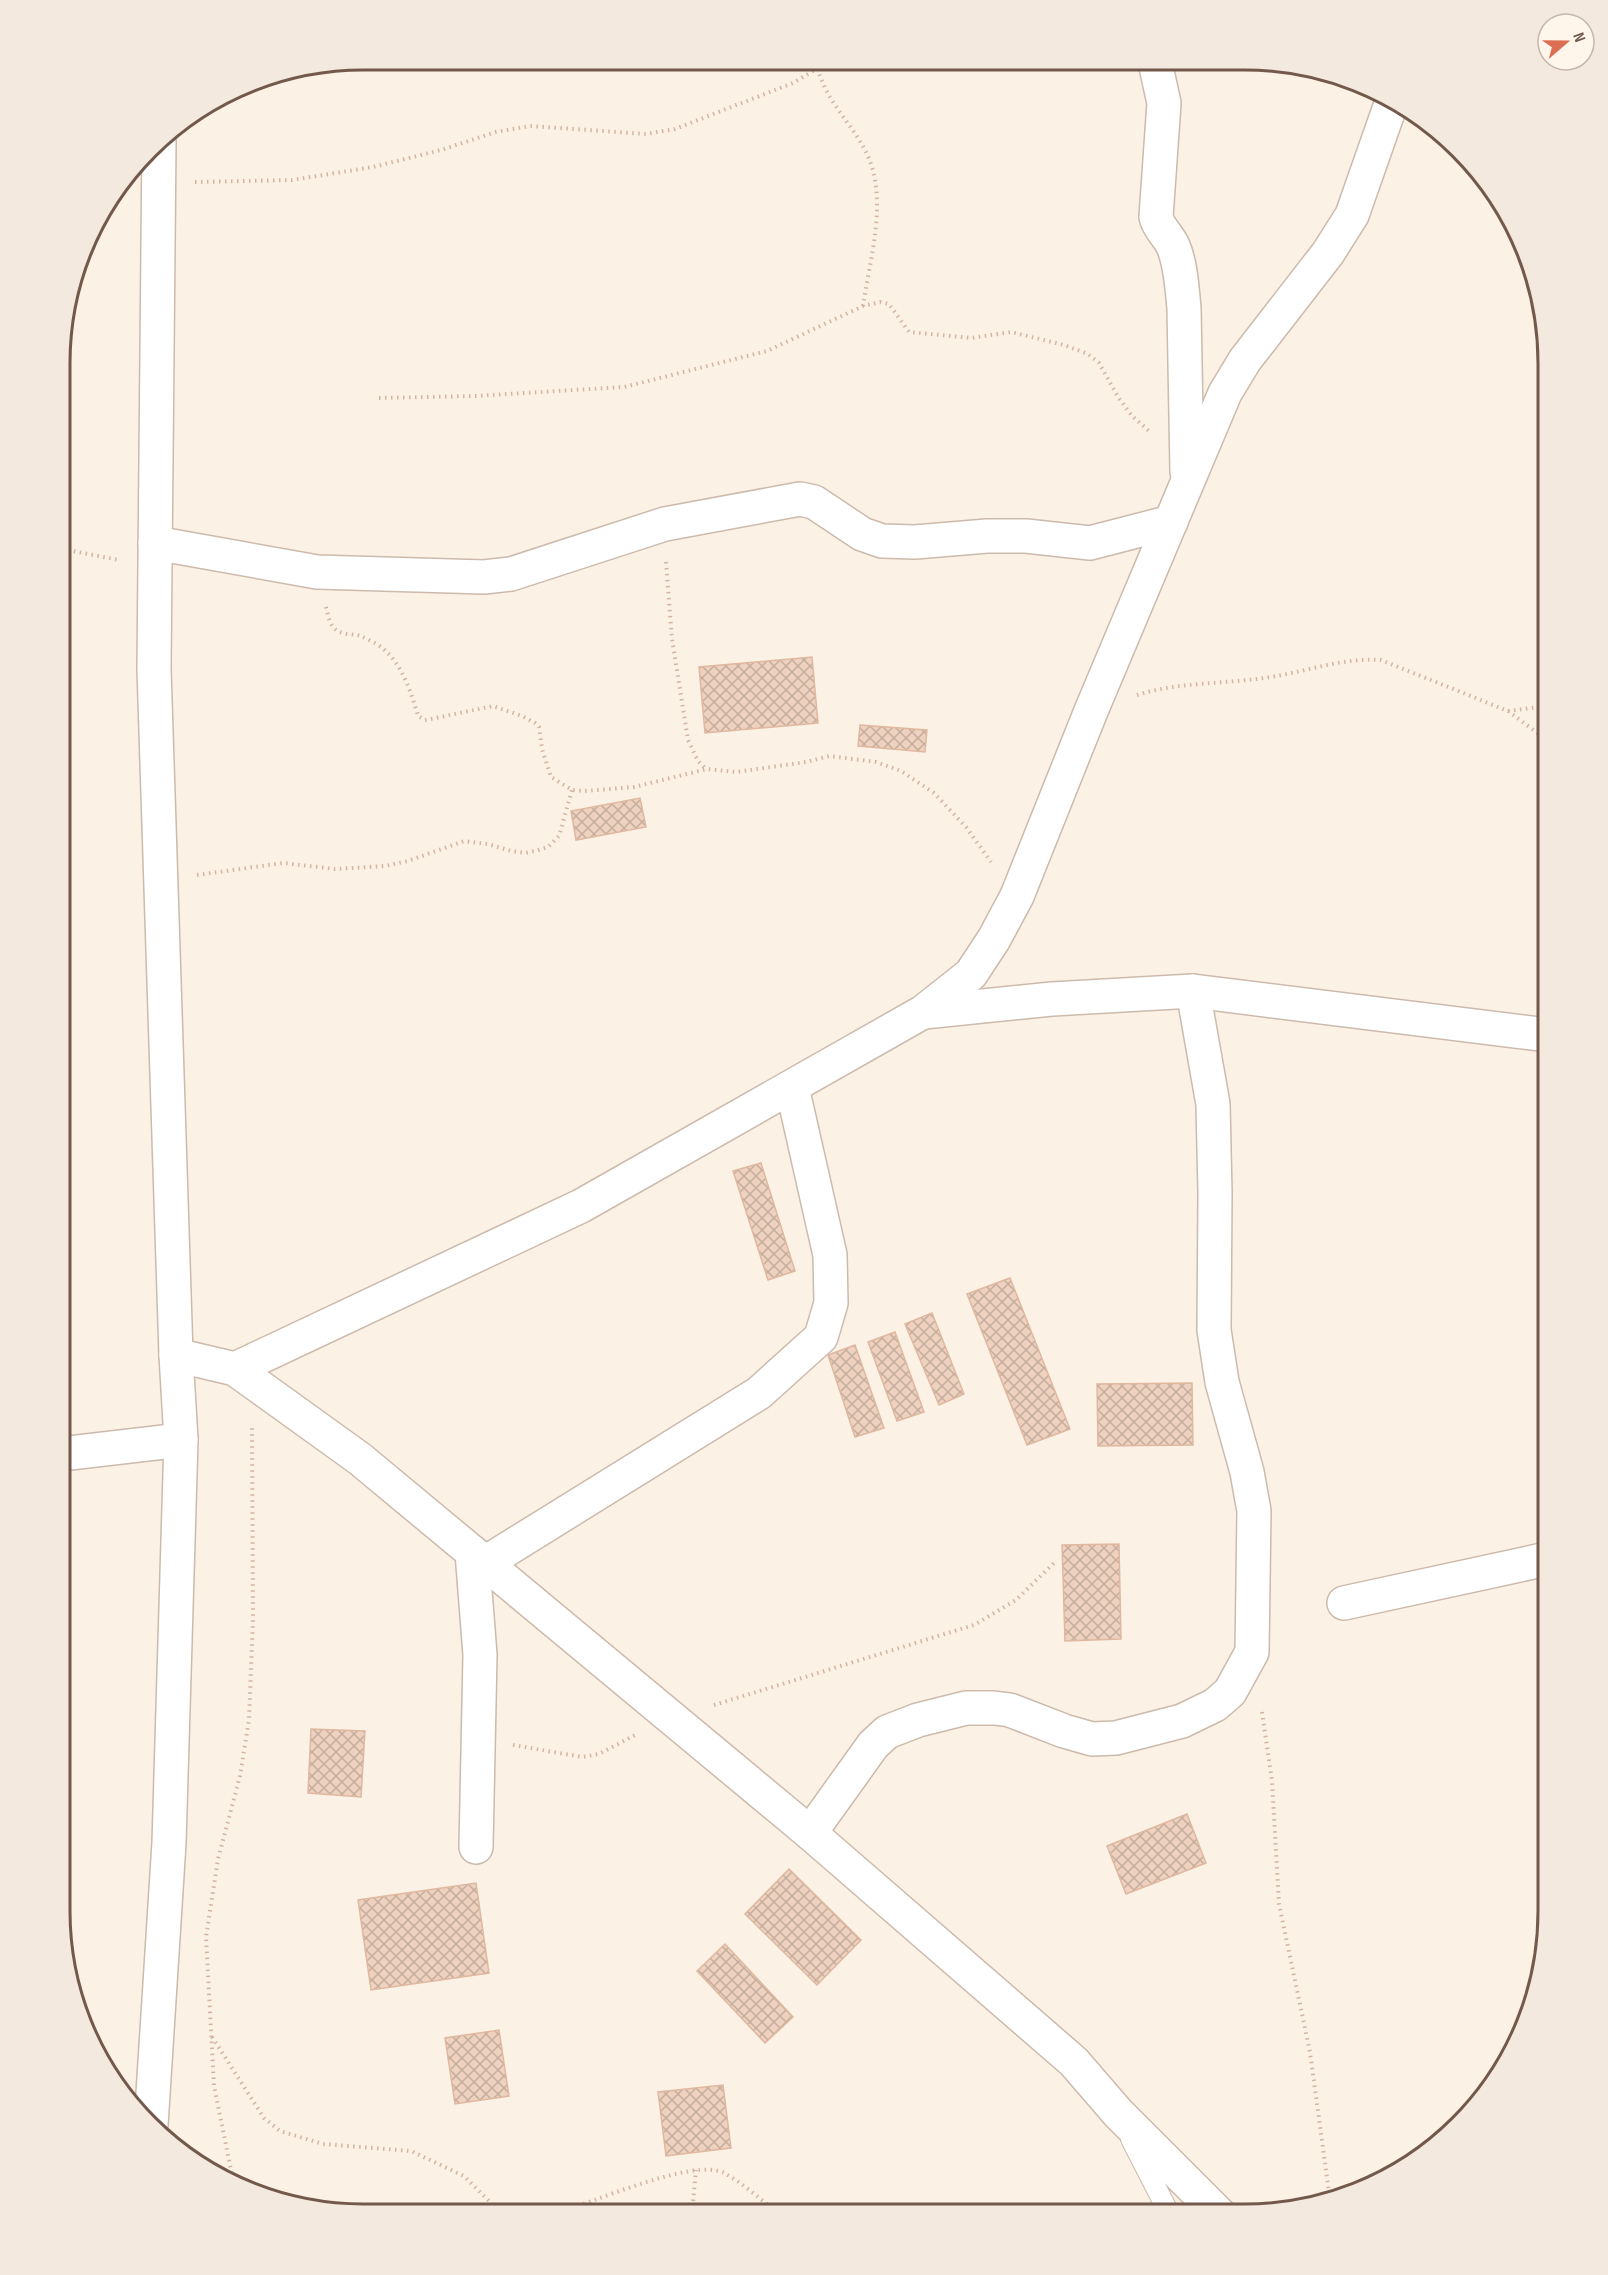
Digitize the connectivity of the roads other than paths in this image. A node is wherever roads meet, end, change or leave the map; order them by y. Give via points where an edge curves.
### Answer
1 (1157, 70) edge
2 (1389, 109) edge
3 (158, 154) edge
4 (1187, 474) junction
5 (1171, 522) junction
6 (155, 555) junction
7 (1193, 991) junction
8 (922, 1012) junction
9 (1538, 1034) edge
10 (792, 1087) junction
11 (176, 1355) junction
12 (244, 1375) junction
13 (181, 1440) junction
14 (70, 1453) edge
15 (478, 1557) junction
16 (1538, 1561) edge
17 (1344, 1603) dead end
18 (810, 1833) junction
19 (476, 1847) dead end
20 (1118, 2113) junction
21 (152, 2114) edge
22 (1164, 2204) edge
23 (1209, 2204) edge

1 - 4 street via 1164,103 1156,217 1174,249 1182,288
2 - 4 street via 1352,215 1328,254 1245,360
3 - 6 street
4 - 5 street
5 - 6 street via 1090,543 1026,536 882,541 862,534 814,502 800,499 654,527 511,574 484,577 317,572
5 - 8 street via 1017,896 971,974
6 - 11 street via 154,669
7 - 8 street
7 - 9 street
7 - 18 street via 1213,1104 1214,1330 1222,1382 1254,1511 1252,1652 1230,1692 1215,1705 1182,1721 1116,1738 1092,1739 994,1708 966,1708 887,1732 873,1745
8 - 10 street
10 - 12 street via 581,1206
10 - 15 street via 830,1255 831,1303 821,1337 759,1393
11 - 12 street
11 - 13 street
12 - 15 street via 360,1459
13 - 14 street
13 - 21 street via 169,1843
15 - 18 street
15 - 19 street
16 - 17 street
18 - 20 street via 1074,2062
20 - 22 lane
20 - 23 street

